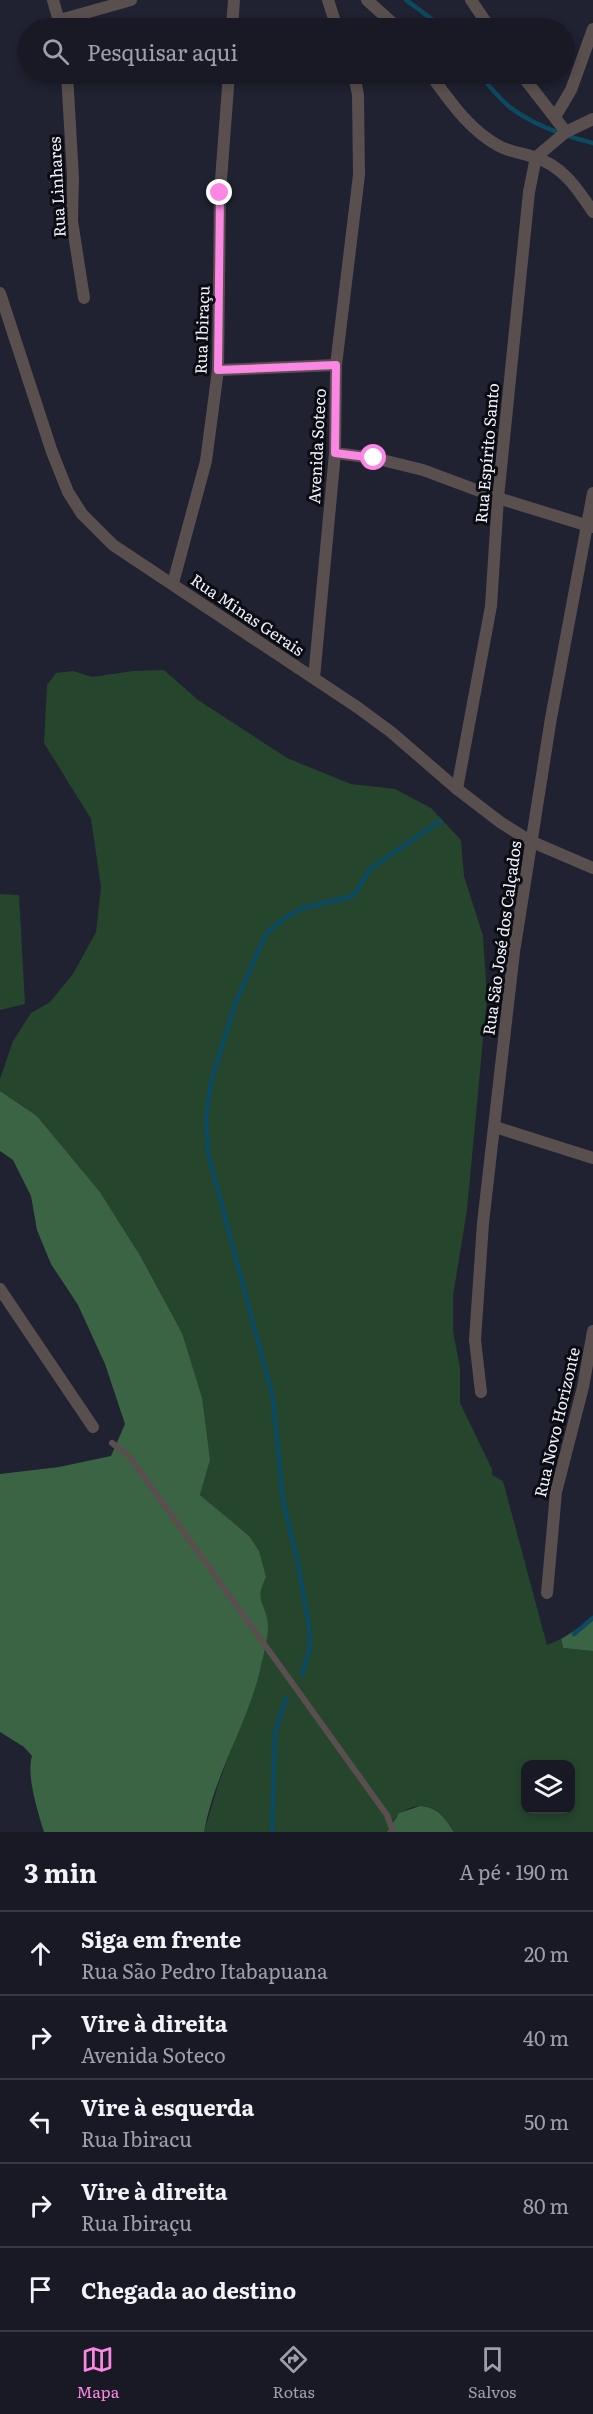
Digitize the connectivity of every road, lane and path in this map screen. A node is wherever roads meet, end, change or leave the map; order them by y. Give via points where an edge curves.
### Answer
1 (53, 0) edge
2 (131, 0) edge
3 (234, 0) edge
4 (328, 0) edge
5 (367, 0) edge
6 (471, 0) edge
7 (59, 18) edge
8 (78, 18) edge
9 (233, 18) edge
10 (334, 18) edge
11 (387, 18) edge
12 (483, 18) edge
13 (593, 29) edge
14 (575, 79) edge
15 (68, 84) edge
16 (228, 84) edge
17 (356, 84) edge
18 (438, 84) edge
19 (529, 84) edge
20 (573, 84) edge
21 (555, 117) junction
22 (593, 119) edge
23 (566, 132) junction
24 (536, 157) junction
25 (593, 212) edge
26 (0, 293) edge
27 (84, 298) dead end
28 (336, 365) junction
29 (218, 370) junction
30 (335, 453) junction
31 (593, 493) edge
32 (498, 498) junction
33 (590, 526) edge
34 (173, 583) junction
35 (314, 678) junction
36 (457, 789) junction
37 (530, 841) junction
38 (593, 868) edge
39 (495, 1126) junction
40 (593, 1158) edge
41 (0, 1289) edge
42 (593, 1331) edge
43 (481, 1392) dead end
44 (93, 1427) dead end
45 (112, 1443) dead end
46 (547, 1593) dead end
47 (393, 1832) edge

1 - 7 street
2 - 8 street
3 - 9 street
4 - 10 street
5 - 11 street
6 - 12 street
13 - 14 street
15 - 27 street, Rua Linhares via 72,221
16 - 29 street, Rua Ibiraçu via 220,193
17 - 28 street, Avenida Soteco via 359,175
18 - 24 street via 485,137 506,150
19 - 21 street
20 - 21 street
21 - 23 street
22 - 23 street
23 - 24 street
24 - 25 street via 573,182
24 - 32 street, Rua Espírito Santo via 529,192
26 - 34 street, Rua Minas Gerais via 52,452 75,504 113,545
28 - 29 street
28 - 30 street, Avenida Soteco
29 - 34 street, Rua Ibiraçu via 206,461
30 - 32 street via 399,463
30 - 35 street, Avenida Soteco
31 - 33 street, Rua São José dos Calçados
32 - 33 street
32 - 36 street, Rua Espírito Santo via 491,606
33 - 37 street, Rua São José dos Calçados via 573,592
34 - 35 street, Rua Minas Gerais
35 - 36 street, Rua Minas Gerais via 391,732
36 - 37 street, Rua Minas Gerais
37 - 38 street, Rua Minas Gerais
37 - 39 street, Rua São José dos Calçados
39 - 40 street
39 - 43 street, Rua São José dos Calçados via 475,1340
41 - 44 street
42 - 46 street, Rua Novo Horizonte via 556,1492
45 - 47 lane via 129,1456 387,1815

